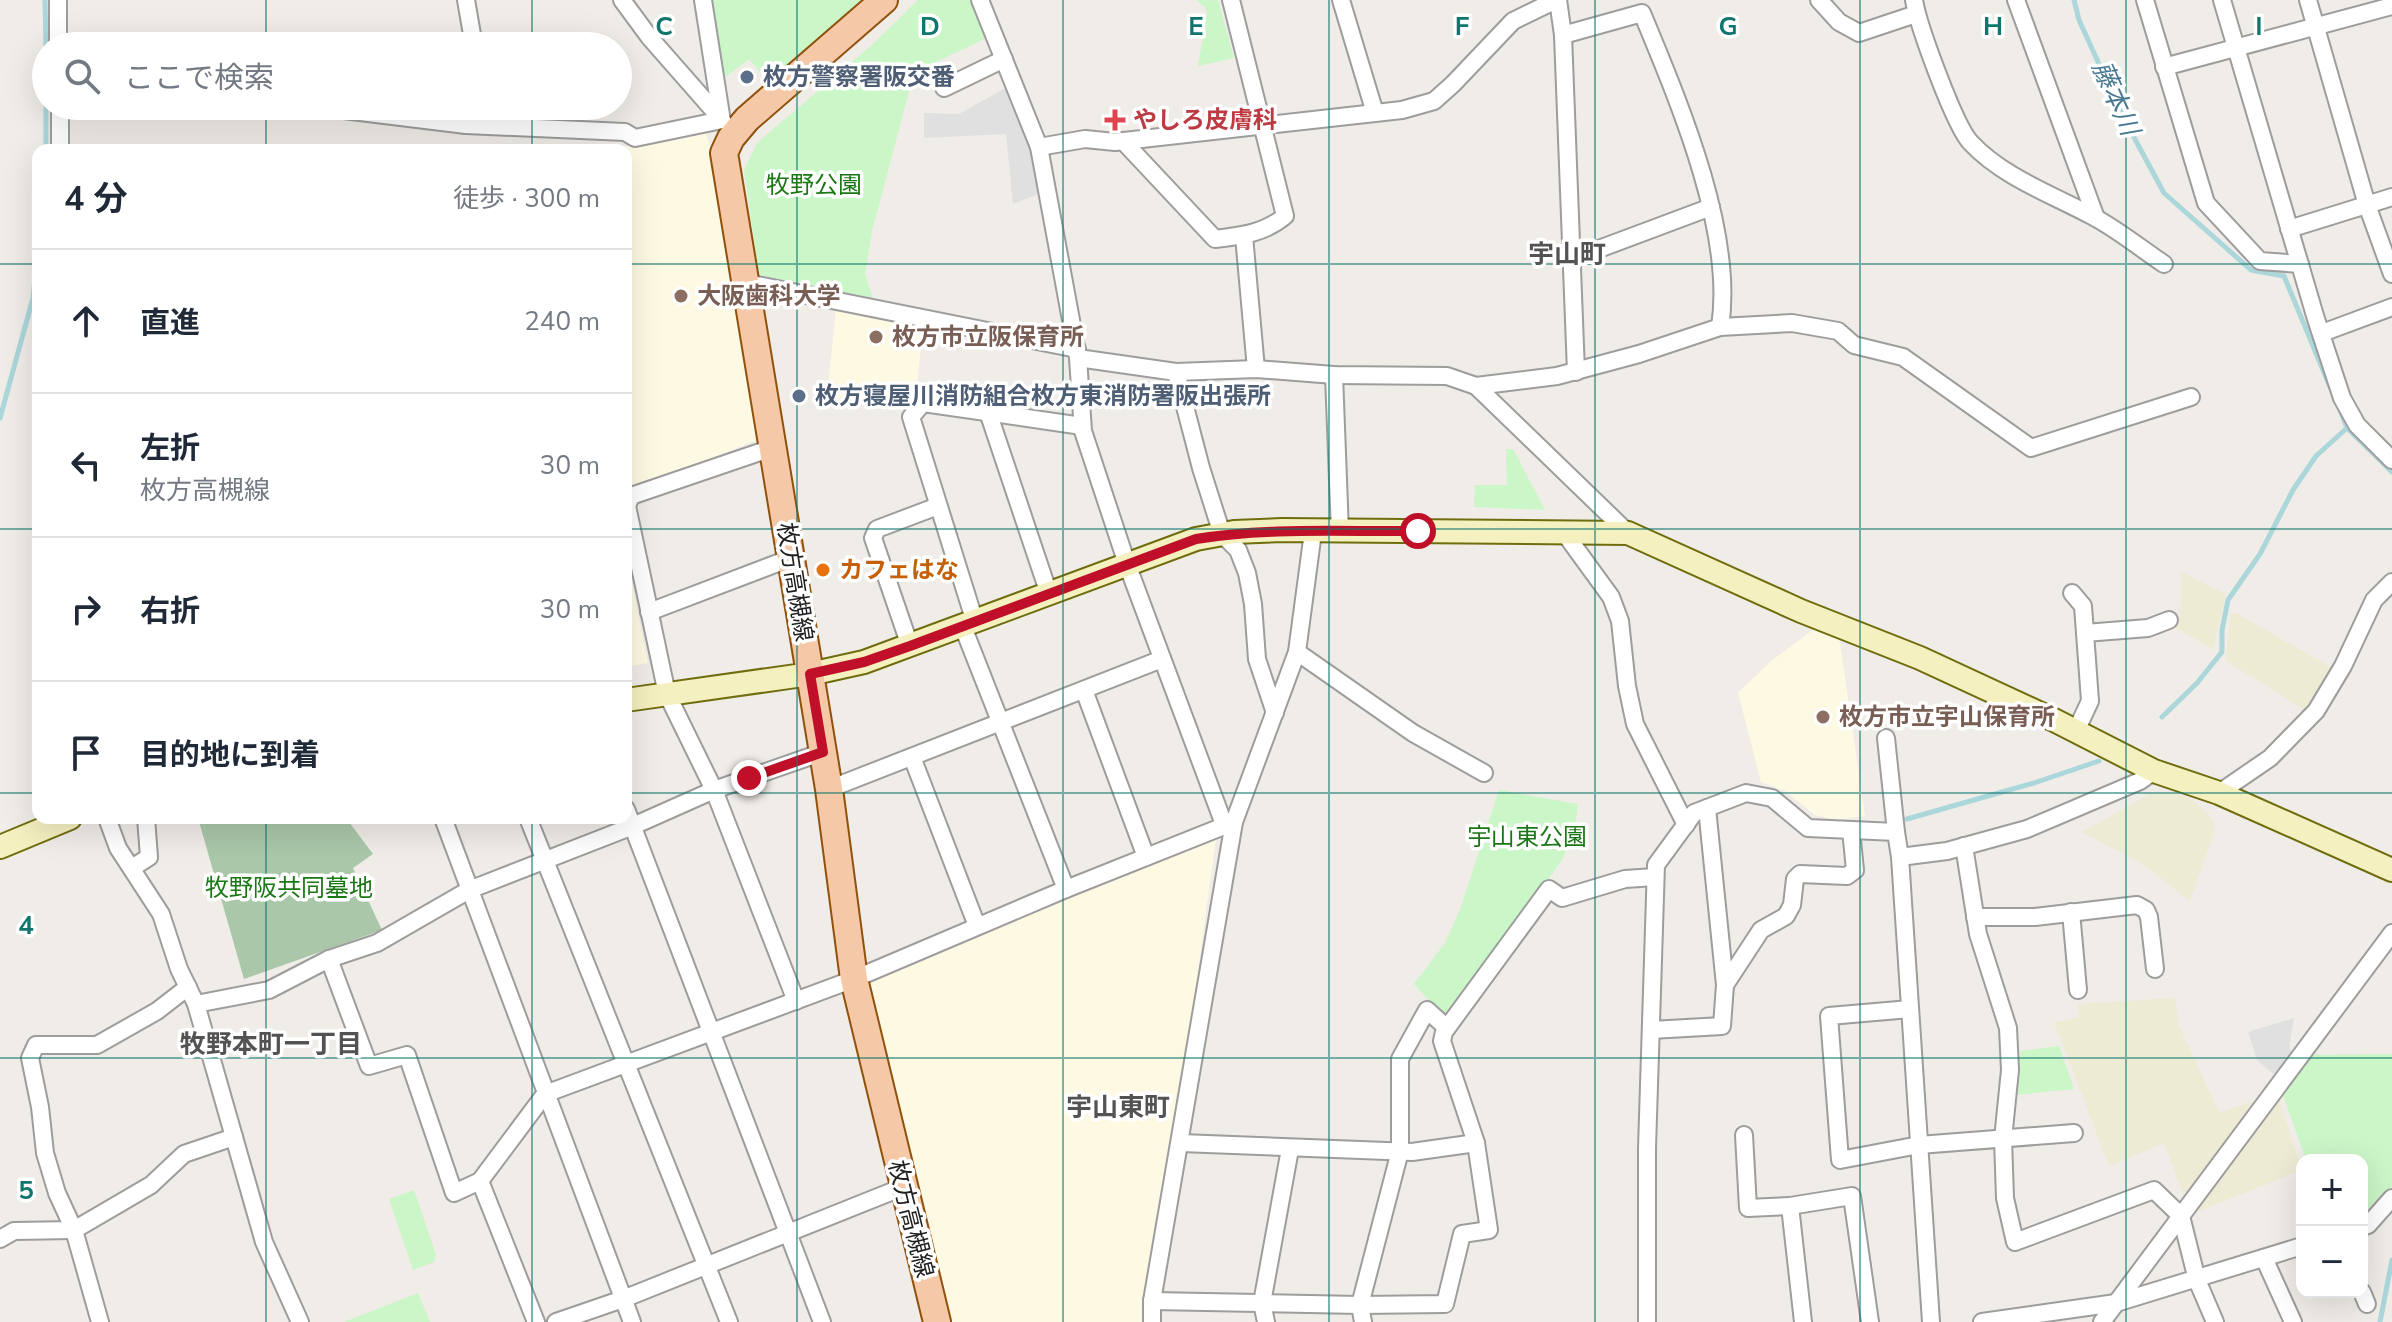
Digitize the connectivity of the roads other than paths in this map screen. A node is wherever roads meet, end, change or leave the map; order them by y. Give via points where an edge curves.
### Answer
1 (58, 0) edge
2 (466, 0) edge
3 (622, 0) edge
4 (703, 0) edge
5 (884, 0) edge
6 (980, 0) edge
7 (1231, 0) edge
8 (1341, 0) edge
9 (1557, 0) edge
10 (1819, 0) edge
11 (2016, 0) edge
12 (2145, 0) edge
13 (2222, 0) edge
14 (2308, 0) edge
15 (2388, 4) edge
16 (1915, 7) edge
17 (2315, 27) junction
18 (58, 32) edge
19 (473, 32) edge
20 (1563, 35) junction
21 (2237, 46) junction
22 (1004, 59) junction
23 (2164, 67) junction
24 (944, 88) dead end
25 (1375, 113) junction
26 (60, 120) edge
27 (425, 120) edge
28 (467, 120) edge
29 (1264, 124) junction
30 (466, 125) junction
31 (727, 129) junction
32 (1123, 141) junction
33 (60, 144) edge
34 (1039, 147) junction
35 (2392, 197) edge
36 (2367, 205) junction
37 (1711, 207) junction
38 (2096, 218) junction
39 (2289, 229) junction
40 (1244, 236) junction
41 (1572, 259) junction
42 (2164, 264) dead end
43 (2300, 264) junction
44 (2392, 274) edge
45 (747, 283) junction
46 (2392, 307) edge
47 (1720, 327) junction
48 (2322, 333) junction
49 (1078, 353) junction
50 (1256, 369) junction
51 (1176, 372) junction
52 (1576, 372) junction
53 (1334, 375) junction
54 (1476, 386) junction
55 (2191, 397) dead end
56 (988, 412) junction
57 (1082, 426) junction
58 (774, 454) junction
59 (2392, 460) edge
60 (632, 496) edge
61 (938, 506) junction
62 (632, 530) edge
63 (1563, 531) junction
64 (1313, 532) junction
65 (1340, 532) junction
66 (1628, 533) junction
67 (1222, 534) junction
68 (791, 558) junction
69 (1127, 564) junction
70 (2392, 582) edge
71 (2072, 593) dead end
72 (1049, 594) junction
73 (649, 612) junction
74 (2169, 620) dead end
75 (969, 625) junction
76 (2085, 633) junction
77 (910, 646) junction
78 (1297, 652) junction
79 (1162, 659) junction
80 (810, 674) junction
81 (1084, 690) junction
82 (667, 694) junction
83 (632, 699) edge
84 (1275, 713) junction
85 (1001, 722) junction
86 (2076, 731) junction
87 (1886, 738) dead end
88 (823, 752) junction
89 (912, 757) junction
90 (2154, 771) junction
91 (1484, 773) dead end
92 (829, 789) junction
93 (714, 790) junction
94 (2219, 793) junction
95 (1707, 808) junction
96 (56, 824) edge
97 (109, 824) edge
98 (146, 824) edge
99 (445, 824) edge
100 (530, 824) edge
101 (1230, 824) junction
102 (1686, 825) junction
103 (633, 826) junction
104 (1851, 830) junction
105 (1896, 832) junction
106 (1964, 846) junction
107 (0, 847) edge
108 (1146, 857) junction
109 (1900, 857) junction
110 (545, 860) junction
111 (132, 868) junction
112 (2392, 870) edge
113 (1655, 877) junction
114 (1066, 889) junction
115 (469, 890) junction
116 (2071, 912) junction
117 (1975, 917) junction
118 (977, 926) junction
119 (2392, 933) edge
120 (329, 959) junction
121 (2155, 969) dead end
122 (854, 979) junction
123 (1725, 985) junction
124 (188, 987) junction
125 (2078, 990) dead end
126 (796, 1001) junction
127 (196, 1004) junction
128 (1910, 1009) junction
129 (1447, 1028) junction
130 (1651, 1030) junction
131 (711, 1032) junction
132 (627, 1064) junction
133 (545, 1094) junction
134 (2074, 1133) dead end
135 (1744, 1135) dead end
136 (234, 1137) junction
137 (2003, 1139) junction
138 (1181, 1143) junction
139 (1476, 1143) junction
140 (1919, 1145) junction
141 (1290, 1149) junction
142 (1400, 1151) junction
143 (480, 1181) junction
144 (903, 1187) junction
145 (2392, 1198) edge
146 (1790, 1206) junction
147 (2181, 1216) junction
148 (2365, 1226) edge
149 (74, 1230) junction
150 (787, 1234) junction
151 (0, 1239) edge
152 (2296, 1248) edge
153 (2264, 1258) junction
154 (707, 1264) junction
155 (2197, 1280) junction
156 (623, 1299) junction
157 (1152, 1301) junction
158 (1262, 1303) junction
159 (2116, 1303) junction
160 (1362, 1314) edge
161 (100, 1322) edge
162 (300, 1322) edge
163 (536, 1322) edge
164 (556, 1322) edge
165 (632, 1322) edge
166 (729, 1322) edge
167 (822, 1322) edge
168 (937, 1322) edge
169 (1152, 1322) edge
170 (1266, 1322) edge
171 (1647, 1322) edge
172 (1803, 1322) edge
173 (1870, 1322) edge
174 (1931, 1322) edge
175 (1982, 1322) edge
176 (2102, 1322) edge
177 (2215, 1322) edge
178 (2293, 1322) edge

1 - 18 street
2 - 19 street
3 - 31 street
4 - 31 street via 715,91
5 - 31 main road via 747,119
6 - 22 street
7 - 29 street
8 - 25 street
9 - 20 street
9 - 25 street via 1513,21 1434,101
10 - 16 street via 1839,22 1859,33
11 - 38 street
12 - 23 street
13 - 21 street
14 - 17 street
15 - 17 street
16 - 38 street via 1968,141 1999,167
17 - 21 street
17 - 36 street
20 - 37 street via 1642,13 1676,96
20 - 41 street
21 - 23 street
21 - 39 street
22 - 24 street
22 - 34 street
23 - 43 street via 2206,203 2260,261
25 - 29 street
26 - 33 street
27 - 30 street
28 - 30 street
29 - 32 street
29 - 40 street via 1285,216
30 - 31 street via 625,132 635,138
31 - 45 main road, 枚方高槻線 via 726,170
32 - 34 street via 1085,139
32 - 40 street via 1215,239
34 - 49 street
35 - 36 street
36 - 39 street
36 - 44 street
37 - 41 street
37 - 47 street via 1724,304
38 - 42 street
39 - 43 street
40 - 50 street
41 - 52 street
43 - 48 street
45 - 49 street
45 - 58 main road, 枚方高槻線
46 - 48 street
47 - 52 street
47 - 55 street via 1792,323 1838,331 1854,345 1903,357 2031,448
48 - 59 street via 2342,398 2357,425
49 - 51 street
49 - 57 street
50 - 51 street
50 - 53 street
51 - 67 street
52 - 54 street
53 - 54 street via 1447,376
53 - 65 street
54 - 66 street
56 - 57 street
56 - 61 street via 923,403 911,417
56 - 72 street
57 - 69 street
58 - 60 street via 760,452
58 - 68 main road, 枚方高槻線
61 - 75 street
61 - 77 street via 877,529 873,538
62 - 73 street
63 - 65 street
63 - 66 street
63 - 102 street via 1611,597 1620,621 1635,724
64 - 65 street
64 - 67 street
64 - 78 street
66 - 86 street
67 - 69 street
67 - 84 street via 1238,550 1247,573 1257,659
68 - 73 street
68 - 80 main road, 枚方高槻線
69 - 72 street
69 - 79 street
70 - 94 street via 2374,600 2316,711 2270,758
71 - 76 street via 2083,606
72 - 75 street
73 - 82 street
74 - 76 street via 2148,628
75 - 77 street
75 - 85 street
76 - 86 street via 2090,701
77 - 80 street
78 - 84 street
78 - 91 street via 1413,733
79 - 81 street
79 - 101 street
80 - 82 street
80 - 88 main road, 枚方高槻線
81 - 85 street
81 - 108 street
82 - 83 street
82 - 93 street
84 - 101 street
85 - 89 street
85 - 114 street
86 - 90 street
87 - 105 street
88 - 92 main road, 枚方高槻線
88 - 93 street
89 - 92 street
89 - 118 street
90 - 94 street
90 - 106 street via 2027,829
92 - 122 main road, 枚方高槻線
93 - 103 street
93 - 126 street
94 - 112 street
95 - 102 street via 1694,813
95 - 104 street via 1746,793 1772,798 1808,828
95 - 123 street
96 - 107 street
97 - 111 street
98 - 111 street via 149,857
99 - 115 street
100 - 110 street
101 - 108 street
101 - 138 street
102 - 113 street via 1656,865
103 - 110 street
103 - 131 street
104 - 105 street
104 - 123 street via 1855,870 1847,876 1800,874 1786,916 1761,930
105 - 109 street
106 - 109 street
106 - 117 street
108 - 114 street
109 - 128 street
110 - 115 street
110 - 132 street
111 - 124 street via 161,914
113 - 129 street via 1625,879 1562,898 1549,889
113 - 130 street
114 - 118 street
115 - 120 street via 377,943
115 - 133 street
116 - 117 street
116 - 121 street via 2137,905 2146,910
116 - 125 street
117 - 137 street via 2008,1028
118 - 122 street
119 - 147 street
120 - 127 street via 269,990
120 - 143 street via 369,1066 407,1055 454,1193
122 - 126 street
122 - 144 main road, 枚方高槻線
123 - 130 street via 1722,1026
124 - 127 street
124 - 149 street via 97,1045 36,1045 30,1058 45,1153
126 - 131 street
127 - 136 street
128 - 140 street
128 - 140 street via 1829,1016 1840,1160
129 - 139 street via 1442,1041
129 - 142 street via 1427,1010 1400,1059
130 - 171 street
131 - 132 street
131 - 150 street
132 - 133 street
132 - 154 street
133 - 143 street
133 - 156 street
134 - 137 street
135 - 146 street via 1748,1208
136 - 149 street via 184,1154 151,1185
136 - 162 street via 264,1242
137 - 140 street
137 - 147 street via 2005,1198 2015,1242 2154,1190
138 - 141 street
138 - 157 street
139 - 142 street
139 - 160 street via 1489,1230 1462,1234 1445,1304
140 - 174 street
141 - 142 street
141 - 158 street
142 - 160 street
143 - 163 street
144 - 150 street
144 - 168 main road, 枚方高槻線
145 - 148 street
146 - 172 street
146 - 173 street via 1852,1196
147 - 155 street
147 - 159 street
149 - 151 street via 14,1231
149 - 161 street
150 - 154 street
150 - 167 street
152 - 153 street
153 - 155 street
153 - 178 street
154 - 156 street
154 - 166 street
155 - 159 street
155 - 177 street
156 - 164 street
156 - 165 street
157 - 158 street
157 - 169 street
158 - 160 street
158 - 170 street
159 - 175 street
159 - 176 street

